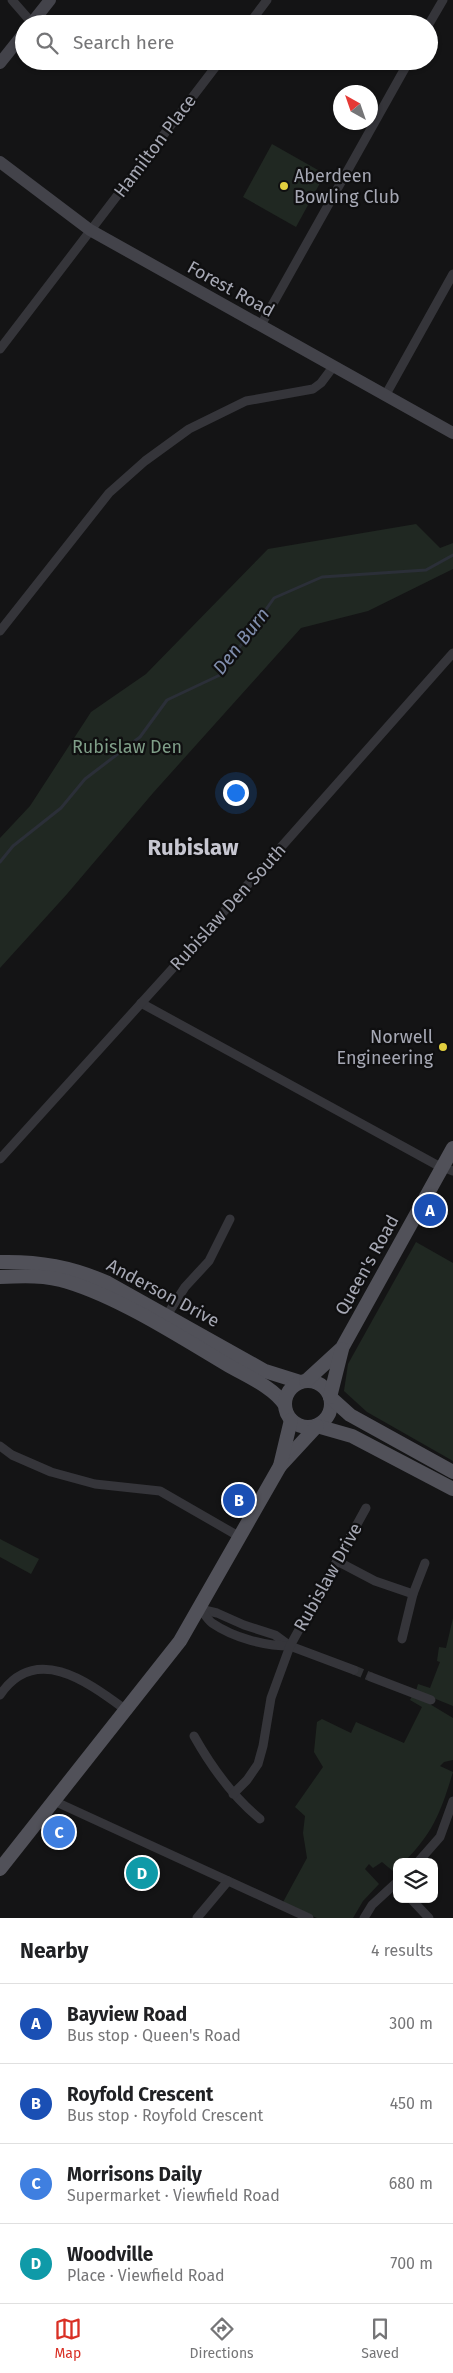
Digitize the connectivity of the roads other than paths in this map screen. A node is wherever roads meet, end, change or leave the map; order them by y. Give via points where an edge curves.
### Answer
1 (12, 0) edge
2 (50, 0) edge
3 (267, 0) edge
4 (443, 0) edge
5 (25, 15) edge
6 (38, 15) edge
7 (256, 15) edge
8 (434, 15) edge
9 (15, 44) edge
10 (0, 63) edge
11 (213, 70) edge
12 (404, 70) edge
13 (0, 162) edge
14 (90, 230) junction
15 (453, 274) edge
16 (261, 325) junction
17 (0, 349) edge
18 (333, 367) junction
19 (385, 396) junction
20 (453, 432) edge
21 (0, 631) edge
22 (453, 653) edge
23 (140, 1003) junction
24 (453, 1148) edge
25 (0, 1159) edge
26 (448, 1169) edge
27 (230, 1219) dead end
28 (0, 1262) edge
29 (0, 1277) edge
30 (167, 1315) junction
31 (342, 1348) junction
32 (303, 1382) junction
33 (330, 1397) junction
34 (285, 1405) junction
35 (291, 1420) junction
36 (317, 1426) junction
37 (0, 1446) edge
38 (280, 1466) junction
39 (453, 1472) edge
40 (453, 1489) edge
41 (366, 1508) dead end
42 (240, 1536) junction
43 (337, 1561) junction
44 (425, 1563) dead end
45 (413, 1594) junction
46 (200, 1609) junction
47 (402, 1638) dead end
48 (290, 1646) junction
49 (354, 1670) tunnel mouth
50 (371, 1677) tunnel mouth
51 (0, 1695) edge
52 (431, 1700) dead end
53 (126, 1710) junction
54 (194, 1736) dead end
55 (233, 1794) junction
56 (453, 1800) edge
57 (54, 1801) junction
58 (451, 1816) edge
59 (260, 1819) dead end
60 (422, 1858) edge
61 (0, 1869) edge
62 (228, 1881) junction
63 (393, 1886) edge
64 (415, 1903) edge
65 (197, 1918) edge
66 (309, 1918) edge
67 (364, 1918) edge
68 (429, 1918) edge

1 - 5 street
2 - 6 street
3 - 7 street
4 - 8 street
9 - 10 street
11 - 14 street, Hamilton Place
12 - 16 street
13 - 14 street, Forest Road
14 - 16 street, Forest Road
14 - 17 street, Hamilton Place
15 - 19 street
16 - 18 street, Forest Road
18 - 19 street, Forest Road
18 - 21 street via 321,384 313,389 246,401 189,429 145,461 109,493
19 - 20 street, Forest Road
22 - 23 street, Rubislaw Den South
23 - 25 street, Rubislaw Den South
23 - 26 street
24 - 26 main road, Queen's Road
26 - 31 main road, Queen's Road
27 - 30 street via 208,1261 185,1287
28 - 30 main road, Anderson Drive via 69,1268 108,1283
29 - 34 main road, Anderson Drive via 55,1278 102,1294 274,1392
30 - 32 main road, Anderson Drive via 265,1371
31 - 32 main road, Queen's Road
31 - 33 main road, Queen's Road
32 - 33 main road via 318,1383
32 - 34 main road via 289,1391
33 - 36 main road via 330,1411
33 - 39 main road via 350,1415
34 - 35 main road
35 - 36 main road via 303,1427
35 - 38 main road
36 - 38 main road
36 - 40 main road via 352,1436
37 - 42 street via 20,1458 69,1477 95,1484 160,1491
38 - 42 main road
41 - 43 street, Rubislaw Drive
42 - 46 main road
43 - 45 street via 375,1581
43 - 48 street, Rubislaw Drive
44 - 45 street
45 - 47 street
46 - 48 street via 211,1623 235,1634 271,1646
46 - 53 main road via 166,1660
48 - 49 street
48 - 55 street, Rubislaw Drive via 273,1692 258,1764
50 - 52 street
51 - 53 street via 21,1674 40,1669 59,1670
53 - 57 main road
54 - 55 street
55 - 59 street
56 - 58 street
57 - 61 main road
57 - 62 street
58 - 60 street via 440,1837
62 - 65 street
62 - 66 street
63 - 67 street via 372,1905
64 - 68 street

